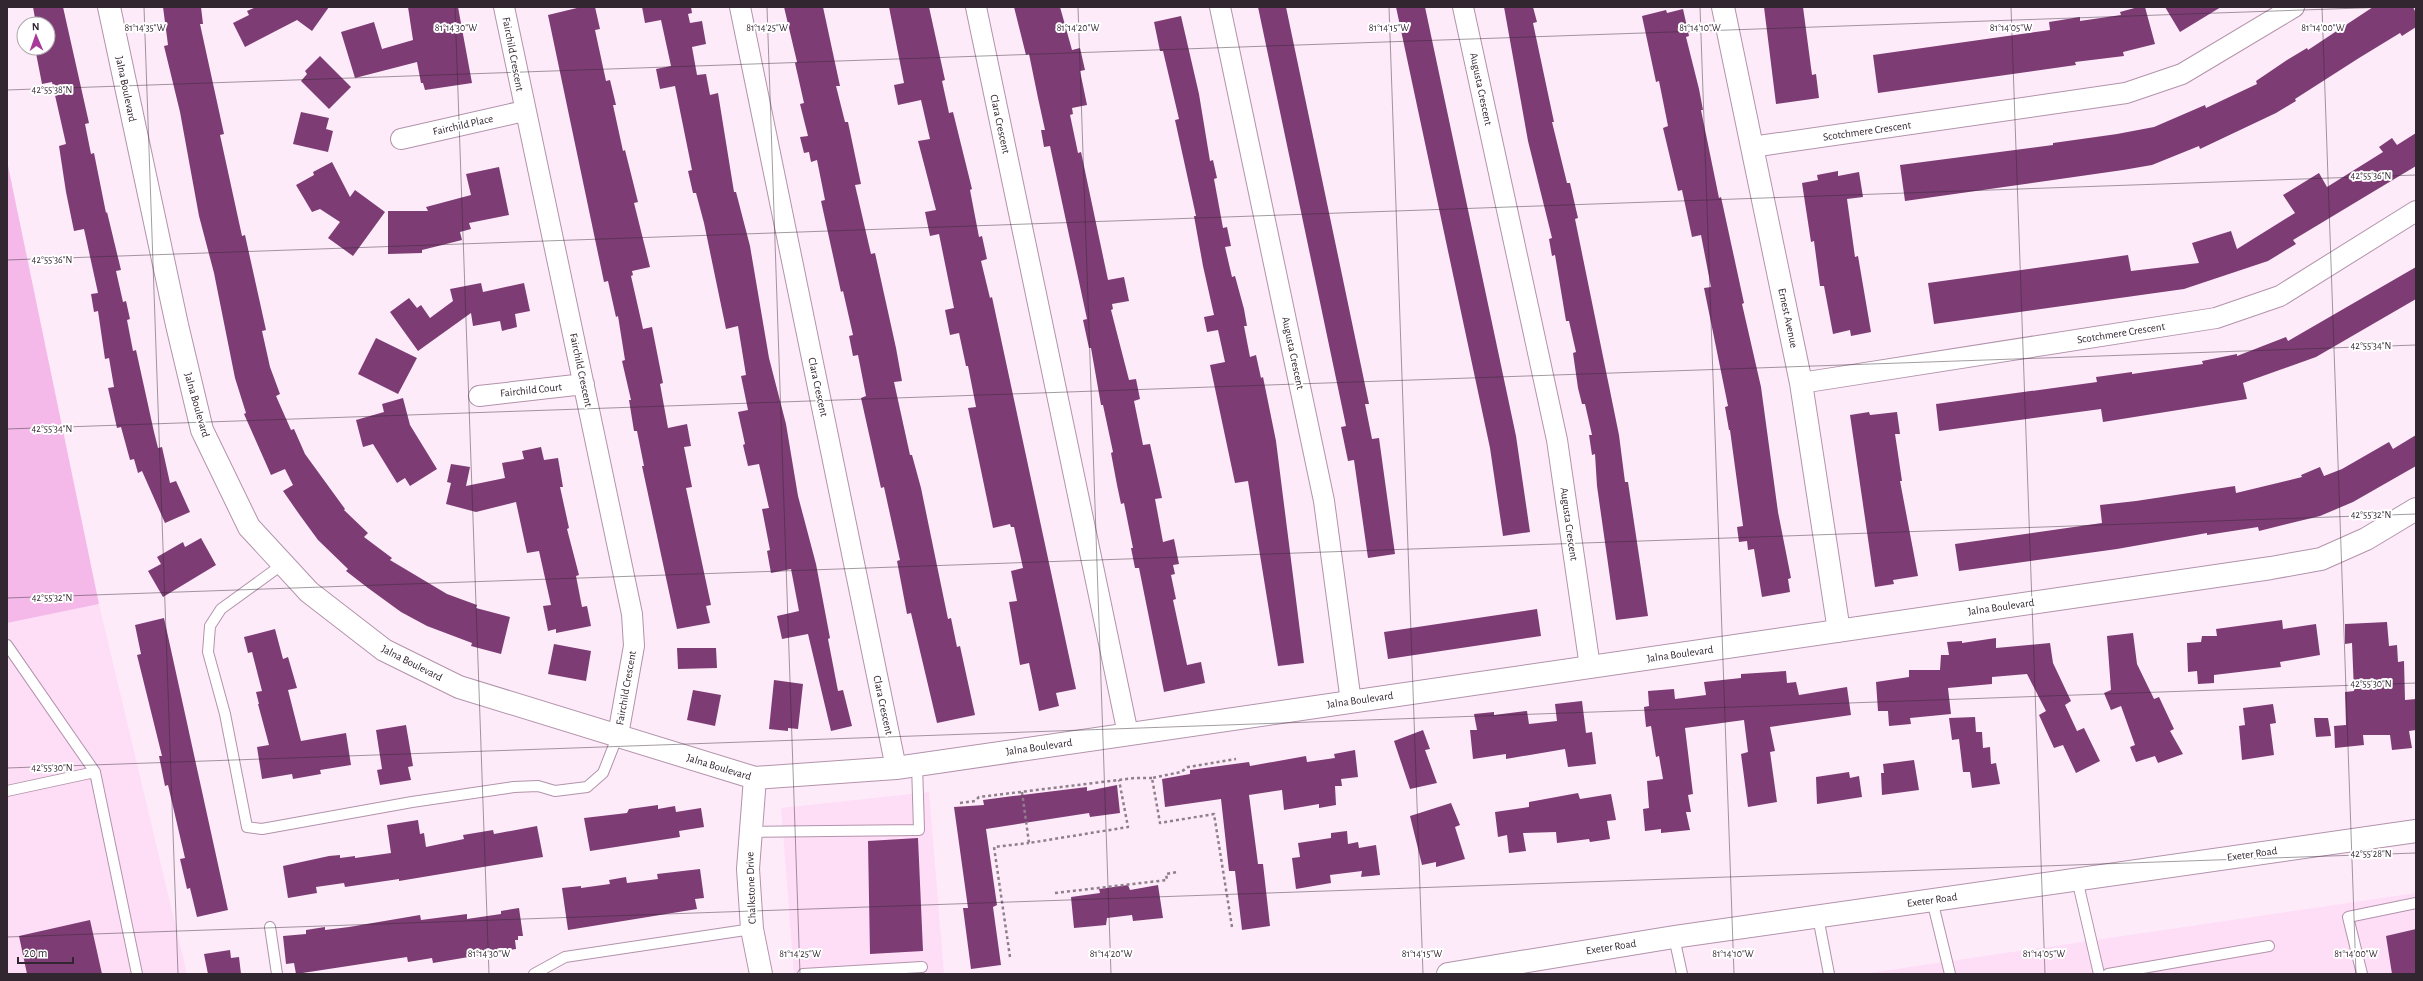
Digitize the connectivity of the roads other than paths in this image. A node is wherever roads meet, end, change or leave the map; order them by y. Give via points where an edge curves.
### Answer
1 (109, 7) edge
2 (504, 7) edge
3 (740, 7) edge
4 (976, 7) edge
5 (1220, 7) edge
6 (1463, 7) edge
7 (1723, 7) edge
8 (2294, 7) edge
9 (524, 111) junction
10 (401, 139) dead end
11 (1752, 147) junction
12 (2416, 211) edge
13 (1801, 383) junction
14 (584, 384) junction
15 (479, 396) dead end
16 (2416, 509) edge
17 (283, 564) junction
18 (1839, 631) junction
19 (7, 644) edge
20 (1590, 667) junction
21 (1351, 702) junction
22 (1128, 734) junction
23 (618, 735) junction
24 (906, 766) junction
25 (94, 772) junction
26 (755, 778) junction
27 (7, 791) edge
28 (2416, 831) edge
29 (750, 832) junction
30 (2077, 879) junction
31 (1932, 900) junction
32 (2416, 903) edge
33 (1818, 916) junction
34 (270, 927) dead end
35 (752, 929) junction
36 (1674, 937) junction
37 (2269, 946) dead end
38 (922, 967) dead end
39 (137, 974) edge
40 (277, 974) edge
41 (534, 974) edge
42 (761, 974) edge
43 (803, 974) edge
44 (1448, 974) edge
45 (1682, 974) edge
46 (1829, 974) edge
47 (1950, 974) edge
48 (2099, 974) edge
49 (2108, 974) edge
50 (2362, 974) edge

1 - 17 street, Jalna Boulevard via 175,317 202,430 249,528
2 - 9 street, Fairchild Crescent
3 - 24 street, Clara Crescent
4 - 22 street, Clara Crescent
5 - 21 street, Augusta Crescent via 1324,501
6 - 20 street, Augusta Crescent via 1557,440
7 - 11 street, Ernest Avenue
8 - 11 street, Scotchmere Crescent via 2182,74 2126,93
9 - 10 street, Fairchild Place
9 - 14 street, Fairchild Crescent
11 - 13 street, Ernest Avenue
12 - 13 street, Scotchmere Crescent via 2280,296 2216,318
13 - 18 street, Ernest Avenue
14 - 15 street, Fairchild Court
14 - 23 street, Fairchild Crescent via 632,614 634,646
16 - 18 street, Jalna Boulevard via 2366,539 2321,559
17 - 23 street, Jalna Boulevard via 309,592 384,650 459,687
17 - 23 lane via 221,609 210,626 208,652 225,714 247,827 262,829 514,787 538,786 555,791 587,787 603,773
18 - 20 street, Jalna Boulevard
19 - 25 lane
20 - 21 street, Jalna Boulevard
21 - 22 street, Jalna Boulevard
22 - 24 street, Jalna Boulevard
23 - 26 street, Jalna Boulevard
24 - 26 street, Jalna Boulevard
24 - 29 lane via 919,830
25 - 27 lane
25 - 39 lane
26 - 29 street, Chalkstone Drive
28 - 30 street, Exeter Road
29 - 35 street, Chalkstone Drive via 748,869
30 - 31 street, Exeter Road
30 - 48 lane
31 - 33 street, Exeter Road
31 - 47 lane
32 - 50 lane via 2348,917
33 - 36 street, Exeter Road
33 - 46 lane
34 - 40 lane
35 - 41 lane via 565,957
35 - 42 street, Chalkstone Drive
36 - 44 street, Exeter Road
36 - 45 lane
37 - 49 lane
38 - 43 lane

